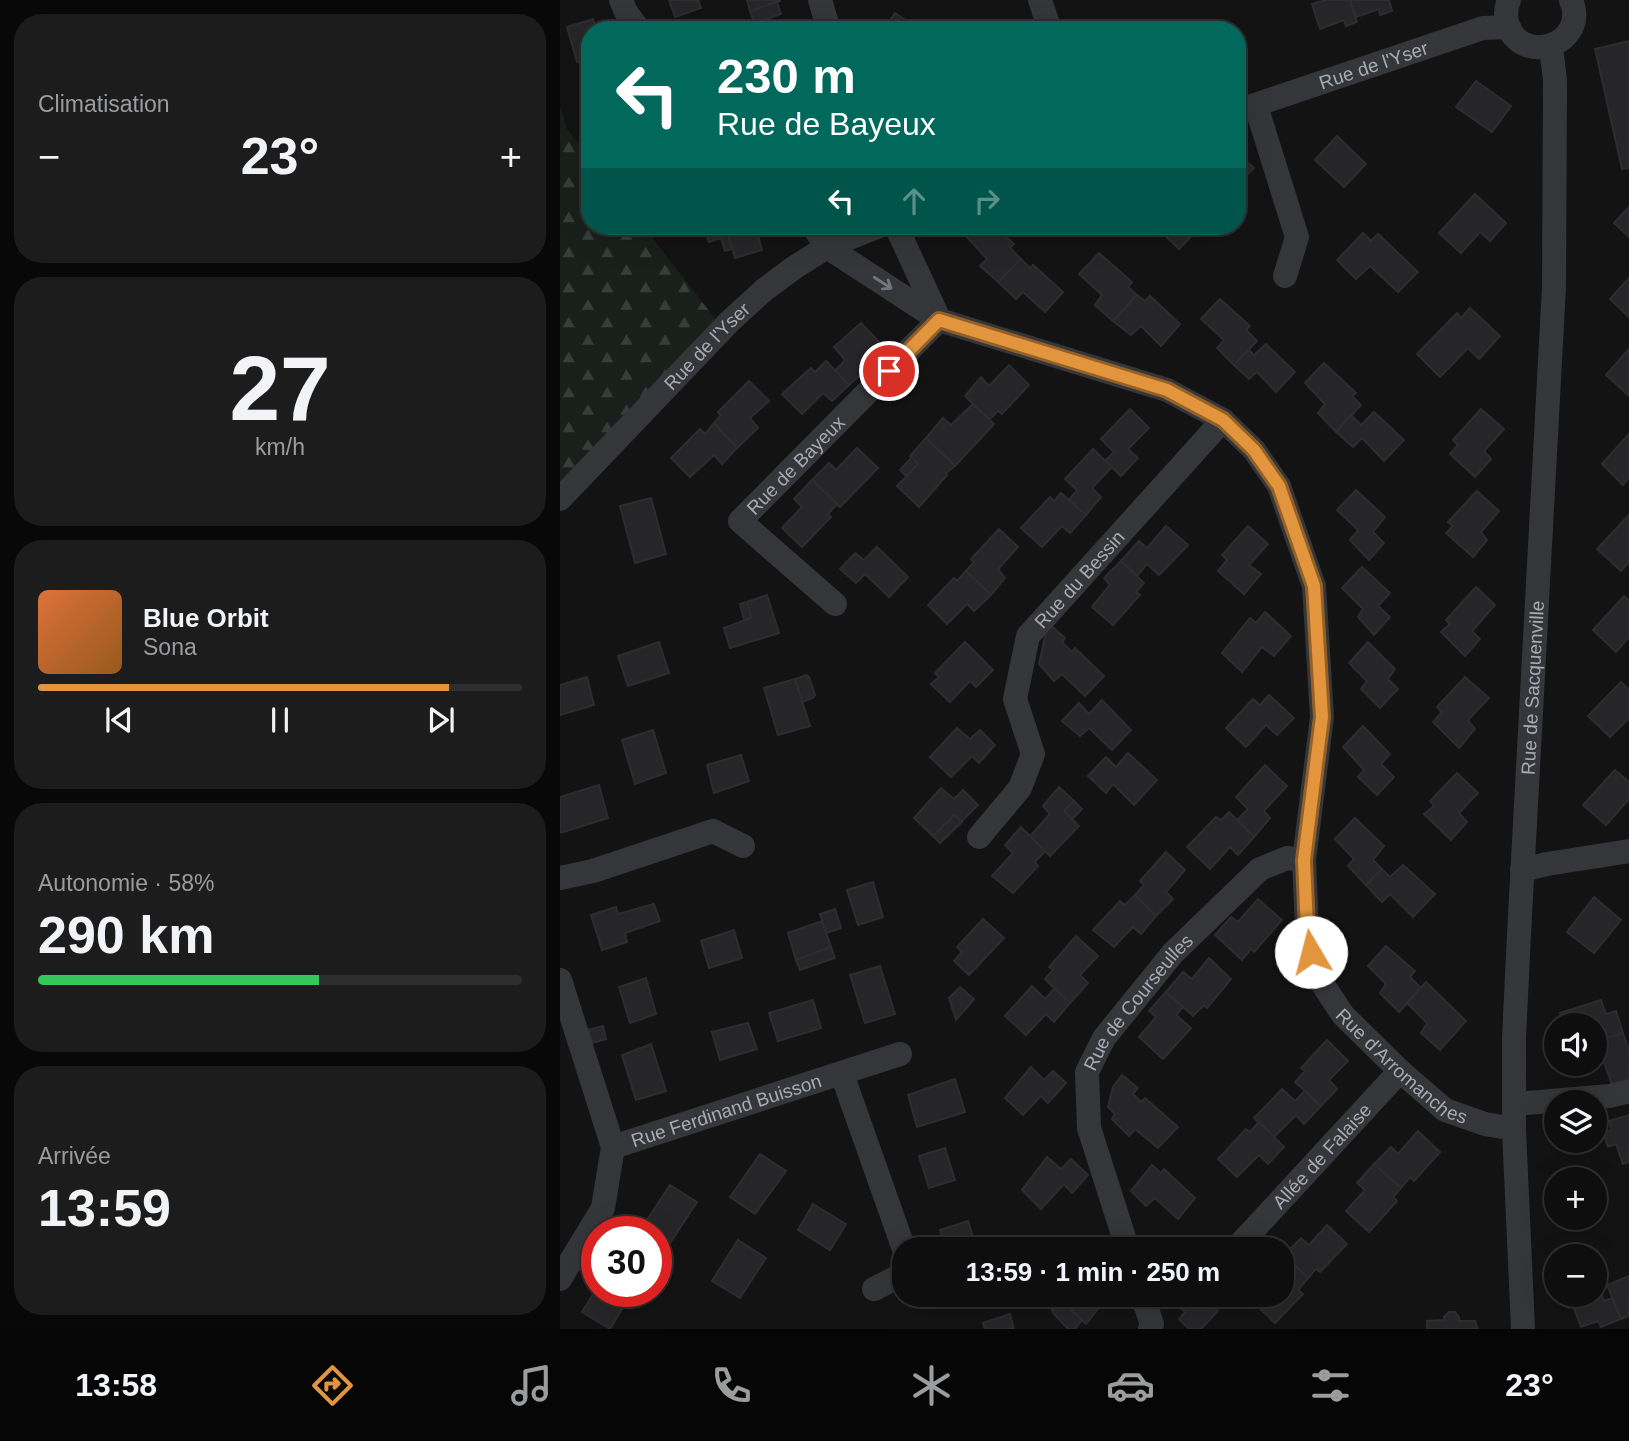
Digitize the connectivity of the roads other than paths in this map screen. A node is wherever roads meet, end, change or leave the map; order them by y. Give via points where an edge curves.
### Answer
1 (621, 0) edge
2 (820, 0) edge
3 (1040, 0) edge
4 (1509, 0) edge
5 (1574, 1) edge
6 (632, 21) edge
7 (827, 21) edge
8 (1047, 21) edge
9 (1508, 27) junction
10 (1548, 47) junction
11 (1247, 108) edge
12 (819, 235) edge
13 (857, 235) edge
14 (900, 235) edge
15 (827, 247) junction
16 (1285, 276) dead end
17 (939, 320) junction
18 (1223, 420) junction
19 (560, 499) edge
20 (835, 604) dead end
21 (979, 837) dead end
22 (743, 846) dead end
23 (1629, 851) edge
24 (1304, 860) junction
25 (1522, 870) junction
26 (560, 878) edge
27 (560, 980) edge
28 (900, 1054) dead end
29 (1401, 1071) junction
30 (842, 1074) junction
31 (1629, 1091) edge
32 (1514, 1104) junction
33 (1514, 1129) junction
34 (612, 1147) junction
35 (900, 1237) edge
36 (1124, 1237) edge
37 (1247, 1237) edge
38 (560, 1279) edge
39 (892, 1280) edge
40 (874, 1289) dead end
41 (1146, 1307) edge
42 (1150, 1329) edge
43 (1523, 1329) edge

1 - 6 street
2 - 7 street
3 - 8 street
4 - 9 street
5 - 10 street via 1571,27 1565,37
9 - 10 street via 1524,43
9 - 11 street, Rue de l'Yser via 1483,28
10 - 25 street, Rue de Sacquenville via 1555,80 1554,287
11 - 16 street via 1297,237
12 - 15 street
13 - 15 street, Rue de l'Yser
14 - 17 street
15 -> 17 street, Rue d'Arromanches
15 - 19 street, Rue de l'Yser via 764,290 729,322
17 - 18 street, Rue d'Arromanches via 1167,390
17 - 20 street, Rue de Bayeux via 740,521
18 - 21 street, Rue du Bessin via 1028,636 1015,699 1033,754 1020,788
18 - 24 street, Rue d'Arromanches via 1254,450 1279,486 1314,586 1322,717
22 - 26 street via 713,831
23 - 25 street
24 - 29 street, Rue d'Arromanches via 1307,929 1316,974 1343,1015
24 - 36 street, Rue de Courseulles via 1287,858 1260,869 1173,953 1104,1038 1087,1072 1089,1128
25 - 32 street, Rue de Sacquenville
27 - 34 street
28 - 30 street, Rue Ferdinand Buisson
29 - 33 street, Rue d'Arromanches via 1445,1110
29 - 37 street, Allée de Falaise
30 - 34 street, Rue Ferdinand Buisson
30 - 35 street, Rue Ferdinand Buisson
31 - 32 street via 1610,1097
32 - 33 street, Rue de Sacquenville
33 - 43 street, Rue de Sacquenville
34 - 38 street via 603,1208
39 - 40 street
41 - 42 street

